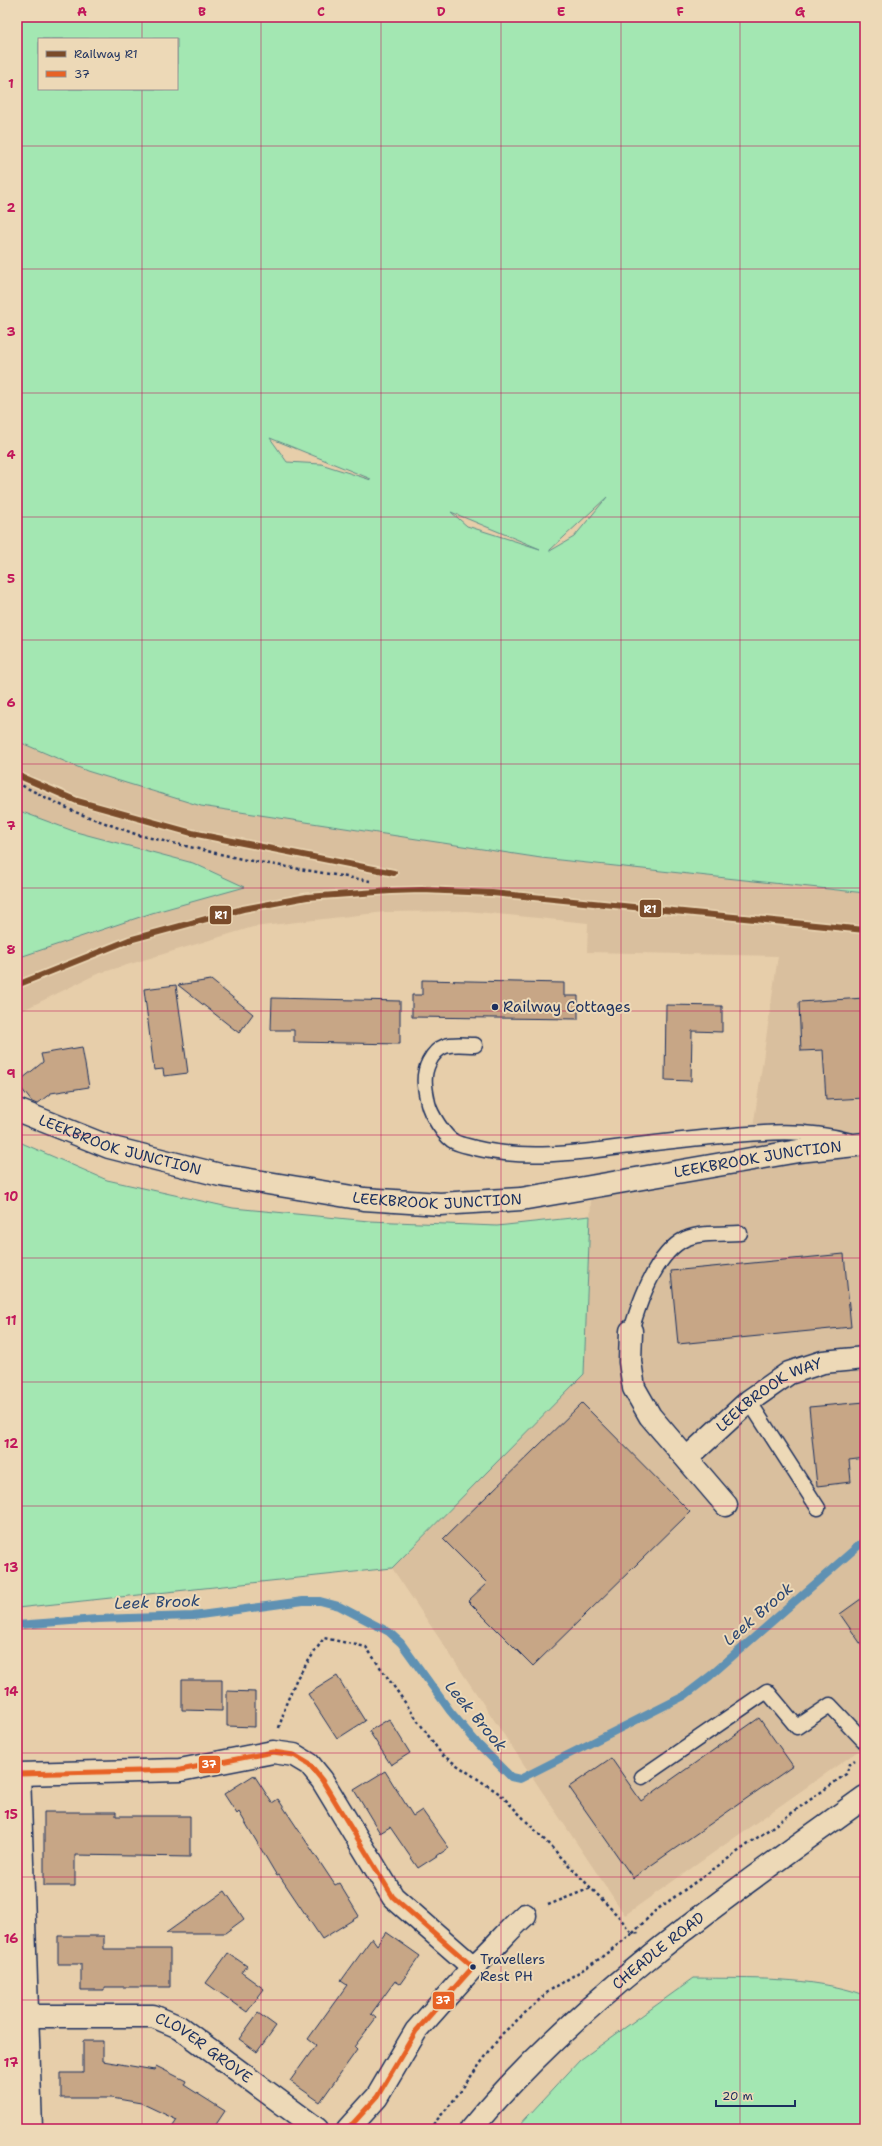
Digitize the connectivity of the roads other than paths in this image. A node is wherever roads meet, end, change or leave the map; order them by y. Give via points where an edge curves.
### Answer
1 (475, 1045) dead end
2 (17, 1110) edge
3 (863, 1144) edge
4 (740, 1233) dead end
5 (631, 1331) joint
6 (865, 1358) edge
7 (749, 1401) junction
8 (687, 1458) junction
9 (726, 1505) dead end
10 (818, 1508) dead end
11 (865, 1742) edge
12 (18, 1774) edge
13 (642, 1777) dead end
14 (865, 1797) edge
15 (525, 1914) road end
16 (473, 1967) junction
17 (22, 2016) edge
18 (31, 2129) edge
19 (317, 2129) edge
20 (348, 2129) edge
21 (471, 2129) edge

1 - 3 lane via 438,1047 425,1069 424,1080 430,1109 442,1131 453,1142 497,1153 532,1155 765,1132 806,1132
2 - 3 main road, LEEKBROOK JUNCTION via 108,1147 220,1175 364,1199 440,1204 521,1199 798,1151
4 - 5 lane via 701,1235 684,1240 670,1251 654,1272 638,1305
5 - 8 main road via 630,1362 634,1388 650,1416
6 - 7 main road, LEEKBROOK WAY via 823,1362 789,1373
7 - 8 main road, LEEKBROOK WAY
7 - 10 lane
8 - 9 main road
11 - 13 lane via 830,1705 796,1727 767,1691
12 - 16 main road via 180,1770 273,1752 294,1755 309,1764 322,1780 392,1897
12 - 17 main road
14 - 21 main road, CHEADLE ROAD via 685,1927 594,2003 499,2096
15 - 16 main road
16 - 20 main road via 416,2031 377,2097
17 - 18 main road
17 - 19 main road, CLOVER GROVE via 153,2016 179,2027

